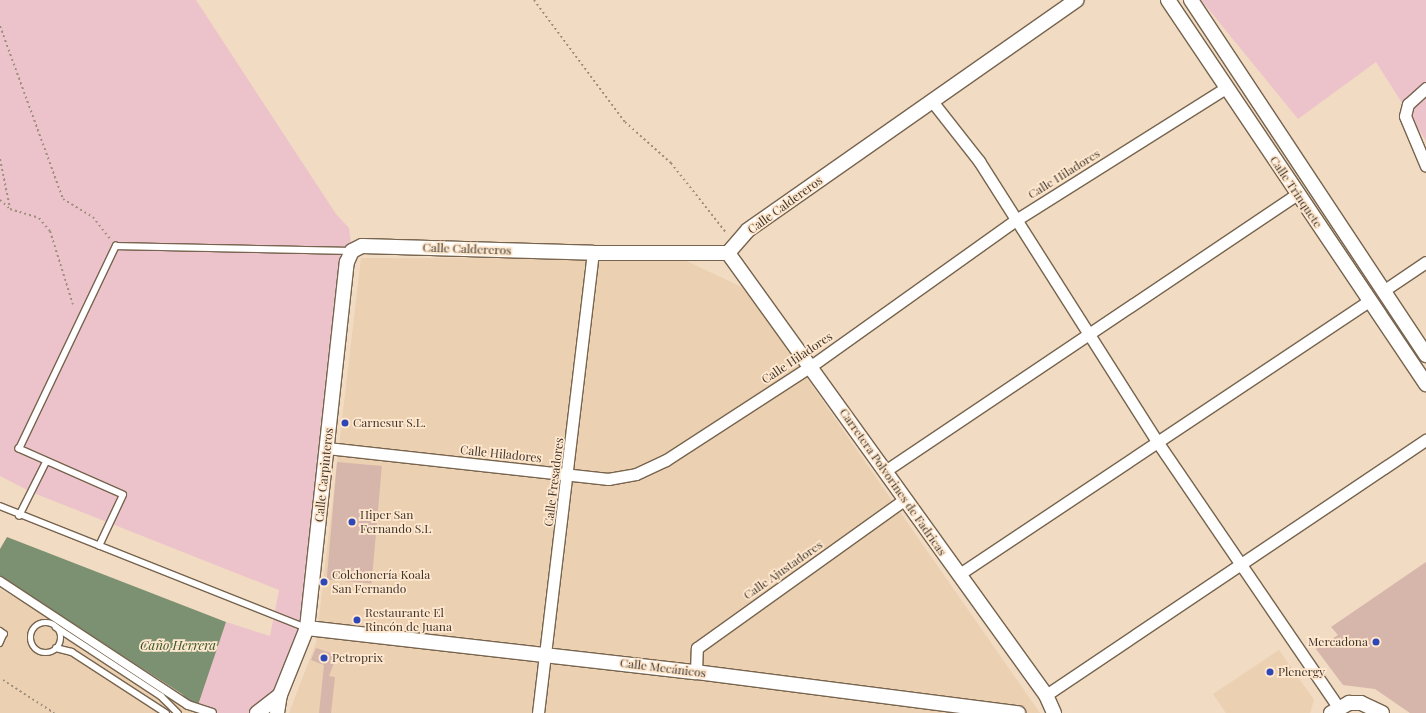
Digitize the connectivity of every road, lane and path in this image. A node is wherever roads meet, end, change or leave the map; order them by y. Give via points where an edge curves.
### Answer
1 (534, 0) edge
2 (1077, 0) edge
3 (1168, 0) edge
4 (1191, 0) edge
5 (0, 26) edge
6 (1227, 87) junction
7 (1426, 88) edge
8 (931, 100) junction
9 (0, 159) edge
10 (1426, 166) edge
11 (1297, 194) junction
12 (0, 200) edge
13 (10, 209) junction
14 (1016, 220) junction
15 (116, 246) junction
16 (352, 251) junction
17 (593, 253) junction
18 (728, 253) junction
19 (1426, 262) edge
20 (1383, 291) junction
21 (1369, 301) junction
22 (73, 305) dead end
23 (1090, 336) junction
24 (1426, 355) edge
25 (811, 366) junction
26 (1426, 384) edge
27 (1426, 440) edge
28 (1158, 443) junction
29 (328, 448) junction
30 (46, 462) junction
31 (885, 471) junction
32 (569, 474) junction
33 (905, 500) junction
34 (0, 506) edge
35 (19, 516) junction
36 (99, 546) junction
37 (1242, 565) junction
38 (958, 575) junction
39 (0, 581) edge
40 (56, 627) junction
41 (307, 628) junction
42 (0, 632) edge
43 (0, 643) edge
44 (56, 648) junction
45 (545, 655) junction
46 (696, 672) junction
47 (2, 680) dead end
48 (280, 695) junction
49 (1046, 695) junction
50 (1334, 710) edge
51 (54, 713) edge
52 (166, 713) edge
53 (178, 713) edge
54 (212, 713) edge
55 (257, 713) edge
56 (277, 713) edge
57 (538, 713) edge
58 (1018, 713) edge
59 (1054, 713) edge
60 (1382, 713) edge

1 - 18 path via 625,122 671,163 727,233
2 - 8 street, Calle Caldereros
3 - 6 street, Calle Trinquete
4 - 20 street, Calle Trinquete
5 - 15 path via 63,199 93,217
6 - 11 street, Calle Trinquete
6 - 14 street, Calle Hiladores
7 - 10 street via 1408,104 1405,116
8 - 14 street via 979,161
8 - 18 street, Calle Caldereros via 747,231
9 - 13 path
11 - 21 street, Calle Trinquete
11 - 23 street
12 - 13 path
13 - 22 path via 39,218 50,231
14 - 23 street
14 - 25 street, Calle Hiladores
15 - 16 lane
15 - 30 lane via 19,449
16 - 17 street, Calle Caldereros via 362,246
16 - 29 street, Calle Carpinteros via 347,262
17 - 18 street, Calle Caldereros
17 - 32 street, Calle Fresadores
18 - 25 street, Carretera Polvorines de Fadricas
19 - 20 street
20 - 24 street, Calle Trinquete
21 - 26 street, Calle Trinquete
21 - 28 street
23 - 28 street
23 - 31 street
25 - 31 street, Carretera Polvorines de Fadricas
25 - 32 street, Calle Hiladores via 666,460 636,474 608,479
27 - 37 street
28 - 37 street
28 - 38 street
29 - 32 street, Calle Hiladores
29 - 41 street, Calle Carpinteros
30 - 35 lane
30 - 36 lane via 123,496
31 - 33 street, Carretera Polvorines de Fadricas
32 - 45 street, Calle Fresadores
33 - 38 street, Carretera Polvorines de Fadricas
33 - 46 street, Calle Ajustadores via 697,648
34 - 35 lane
35 - 36 lane
36 - 41 lane
37 - 49 street
37 - 50 street
38 - 49 street, Carretera Polvorines de Fadricas
39 - 54 street via 188,705
40 - 44 lane via 60,635
40 - 44 lane via 38,625 32,633 31,640 40,651 49,652
40 - 53 lane via 161,696
41 - 45 street, Calle Mecánicos
41 - 48 street, Calle Carpinteros
42 - 43 lane via 4,634
44 - 52 lane via 72,652
45 - 46 street, Calle Mecánicos
45 - 57 street, Calle Fresadores
46 - 58 street, Calle Mecánicos
47 - 51 path
48 - 55 street
48 - 56 street
49 - 59 street, Carretera Polvorines de Fadricas
50 - 60 street via 1361,702

